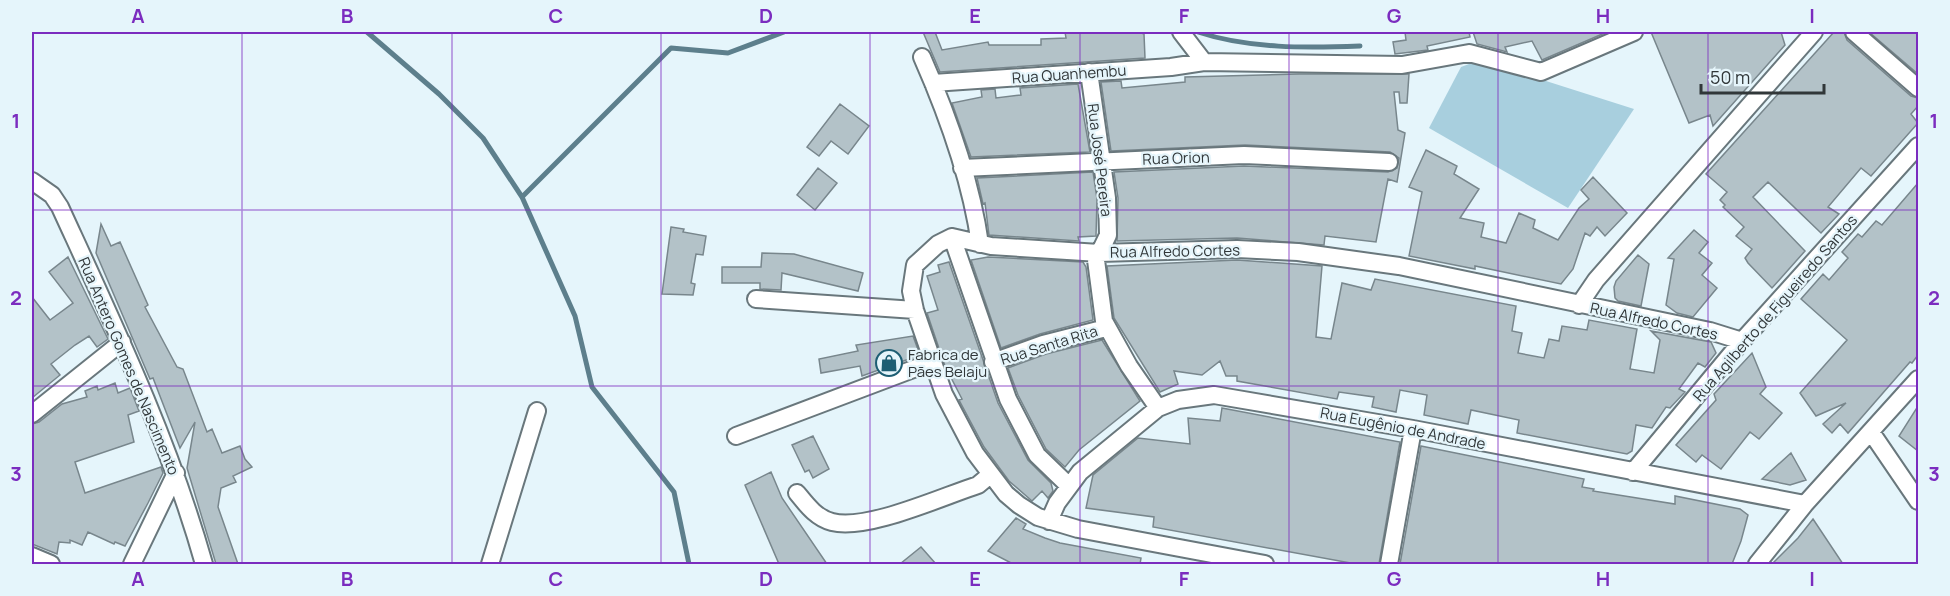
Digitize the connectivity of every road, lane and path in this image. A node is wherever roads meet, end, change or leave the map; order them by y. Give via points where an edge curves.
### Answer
1 (1181, 32) edge
2 (1634, 32) edge
3 (1814, 32) edge
4 (1854, 32) edge
5 (922, 57) dead end
6 (1204, 62) junction
7 (1089, 72) junction
8 (933, 83) junction
9 (1918, 88) edge
10 (1918, 146) edge
11 (1101, 160) junction
12 (1389, 162) dead end
13 (962, 168) junction
14 (32, 181) edge
15 (952, 237) junction
16 (980, 244) junction
17 (1100, 253) junction
18 (756, 299) dead end
19 (1580, 305) junction
20 (915, 310) junction
21 (1106, 328) junction
22 (122, 342) junction
23 (1742, 342) junction
24 (932, 362) junction
25 (993, 362) junction
26 (1918, 379) edge
27 (1158, 408) junction
28 (537, 411) dead end
29 (32, 414) edge
30 (1413, 429) junction
31 (1871, 432) junction
32 (736, 436) dead end
33 (1634, 472) junction
34 (176, 473) junction
35 (990, 475) junction
36 (1068, 485) junction
37 (797, 493) dead end
38 (1918, 501) edge
39 (1805, 504) junction
40 (1049, 522) junction
41 (32, 556) edge
42 (51, 564) edge
43 (132, 564) edge
44 (204, 564) edge
45 (490, 564) edge
46 (1265, 564) edge
47 (1389, 564) edge
48 (1757, 564) edge

1 - 6 street
2 - 6 street, Rua Quanhembu via 1546,70 1535,71 1469,52 1410,64
3 - 19 street via 1601,274
4 - 9 street
5 - 8 street
6 - 7 street, Rua Quanhembu
7 - 8 street, Rua Quanhembu
7 - 11 street, Rua José Pereira
8 - 13 street
10 - 23 street, Rua Agilberto de Figueiredo Santos
11 - 12 street, Rua Orion via 1244,155
11 - 13 street, Rua Orion
11 - 17 street, Rua José Pereira via 1108,235
13 - 16 street
14 - 22 street, Rua Antero Gomes de Nascimento via 52,195 60,207
15 - 16 street, Rua Alfredo Cortes
15 - 20 street via 915,265 911,284
15 - 25 street, Rua Santa Rita
16 - 17 street, Rua Alfredo Cortes
17 - 19 street, Rua Alfredo Cortes via 1261,250 1345,256
17 - 21 street, Rua José Pereira via 1096,260
18 - 20 street
19 - 23 street, Rua Alfredo Cortes via 1710,331
20 - 24 street
21 - 25 street, Rua Santa Rita
21 - 27 street, Rua José Pereira
22 - 29 street
22 - 34 street, Rua Antero Gomes de Nascimento
23 - 33 street, Rua Agilberto de Figueiredo Santos
24 - 32 street
24 - 35 street via 952,413
25 - 36 street, Rua Santa Rita via 1037,455
26 - 31 street
27 - 30 street, Rua Eugênio de Andrade via 1187,399 1227,395
27 - 36 street, Rua Eugênio de Andrade
28 - 45 street
30 - 33 street, Rua Eugênio de Andrade
30 - 47 street
31 - 38 street
31 - 39 street
33 - 39 street, Rua Eugênio de Andrade
34 - 43 street
34 - 44 street, Rua Antero Gomes de Nascimento
35 - 37 street via 978,484 867,523 831,522 814,512
35 - 40 street via 1019,505
36 - 40 street, Rua Eugênio de Andrade
39 - 48 street
40 - 46 street
41 - 42 street

